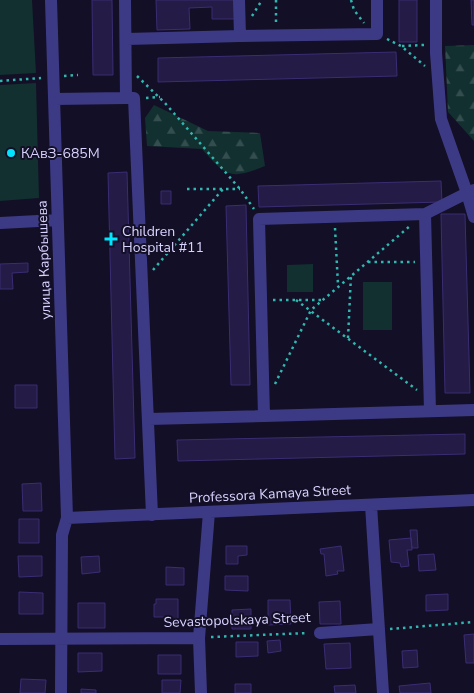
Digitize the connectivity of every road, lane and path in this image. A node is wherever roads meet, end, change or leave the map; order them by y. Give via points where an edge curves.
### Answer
1 (51, 0) edge
2 (125, 0) edge
3 (239, 0) edge
4 (276, 0) edge
5 (351, 0) edge
6 (376, 0) edge
7 (436, 0) edge
8 (378, 34) junction
9 (240, 36) junction
10 (276, 36) junction
11 (126, 39) junction
12 (436, 44) junction
13 (401, 46) junction
14 (126, 65) junction
15 (78, 75) dead end
16 (54, 77) junction
17 (437, 77) junction
18 (0, 81) edge
19 (126, 98) junction
20 (54, 99) junction
21 (187, 188) dead end
22 (224, 188) junction
23 (240, 188) junction
24 (470, 192) edge
25 (425, 214) junction
26 (335, 217) junction
27 (474, 217) edge
28 (259, 219) junction
29 (57, 220) junction
30 (0, 224) edge
31 (426, 261) junction
32 (367, 262) junction
33 (351, 275) junction
34 (142, 279) junction
35 (338, 286) junction
36 (261, 300) junction
37 (296, 300) junction
38 (321, 300) junction
39 (311, 310) junction
40 (348, 338) junction
41 (430, 406) junction
42 (474, 410) edge
43 (264, 412) junction
44 (149, 419) junction
45 (474, 500) edge
46 (370, 505) junction
47 (209, 512) junction
48 (152, 515) junction
49 (67, 518) junction
50 (474, 622) edge
51 (379, 629) junction
52 (320, 632) joint
53 (199, 638) junction
54 (0, 639) edge
55 (60, 639) junction
56 (61, 693) edge
57 (201, 693) edge
58 (383, 693) edge

1 - 16 street, улица Карбышева
2 - 11 street
3 - 9 street
4 - 10 path
5 - 8 path via 360,18
6 - 8 street
7 - 12 street
8 - 10 street
8 - 13 path
9 - 10 street
9 - 11 street
11 - 14 street
12 - 13 path
12 - 17 street
13 - 17 path
14 - 19 street
14 - 23 path via 165,103
15 - 16 path
16 - 18 path
16 - 20 street, улица Карбышева
17 - 24 street via 441,118
19 - 20 street
19 - 34 street via 134,98
20 - 29 street, улица Карбышева
21 - 22 path
22 - 23 path
22 - 34 path via 161,262
23 - 28 path
24 - 25 street
24 - 27 street
25 - 26 street
25 - 31 street
25 - 32 path
26 - 28 street
26 - 35 path
28 - 36 street
29 - 30 street
29 - 49 street, улица Карбышева
31 - 32 path
31 - 41 street
32 - 33 path
33 - 35 path
33 - 40 path
34 - 44 street
35 - 38 path
36 - 37 path
36 - 43 street
37 - 38 path
37 - 39 path
38 - 39 path
39 - 40 path
39 - 43 path
40 - 41 path
41 - 42 street
41 - 43 street
43 - 44 street
44 - 48 street
45 - 46 street, Professora Kamaya Street
46 - 47 street, Professora Kamaya Street
46 - 51 street
47 - 48 street, Professora Kamaya Street
47 - 53 street
48 - 49 street, Professora Kamaya Street
49 - 55 street, улица Карбышева via 62,535
50 - 51 path
51 - 52 street, Sevastopolskaya Street
51 - 58 street
52 - 53 path, Sevastopolskaya Street
53 - 55 street, Sevastopolskaya Street
53 - 57 street
54 - 55 street, Sevastopolskaya Street
55 - 56 street, улица Карбышева

